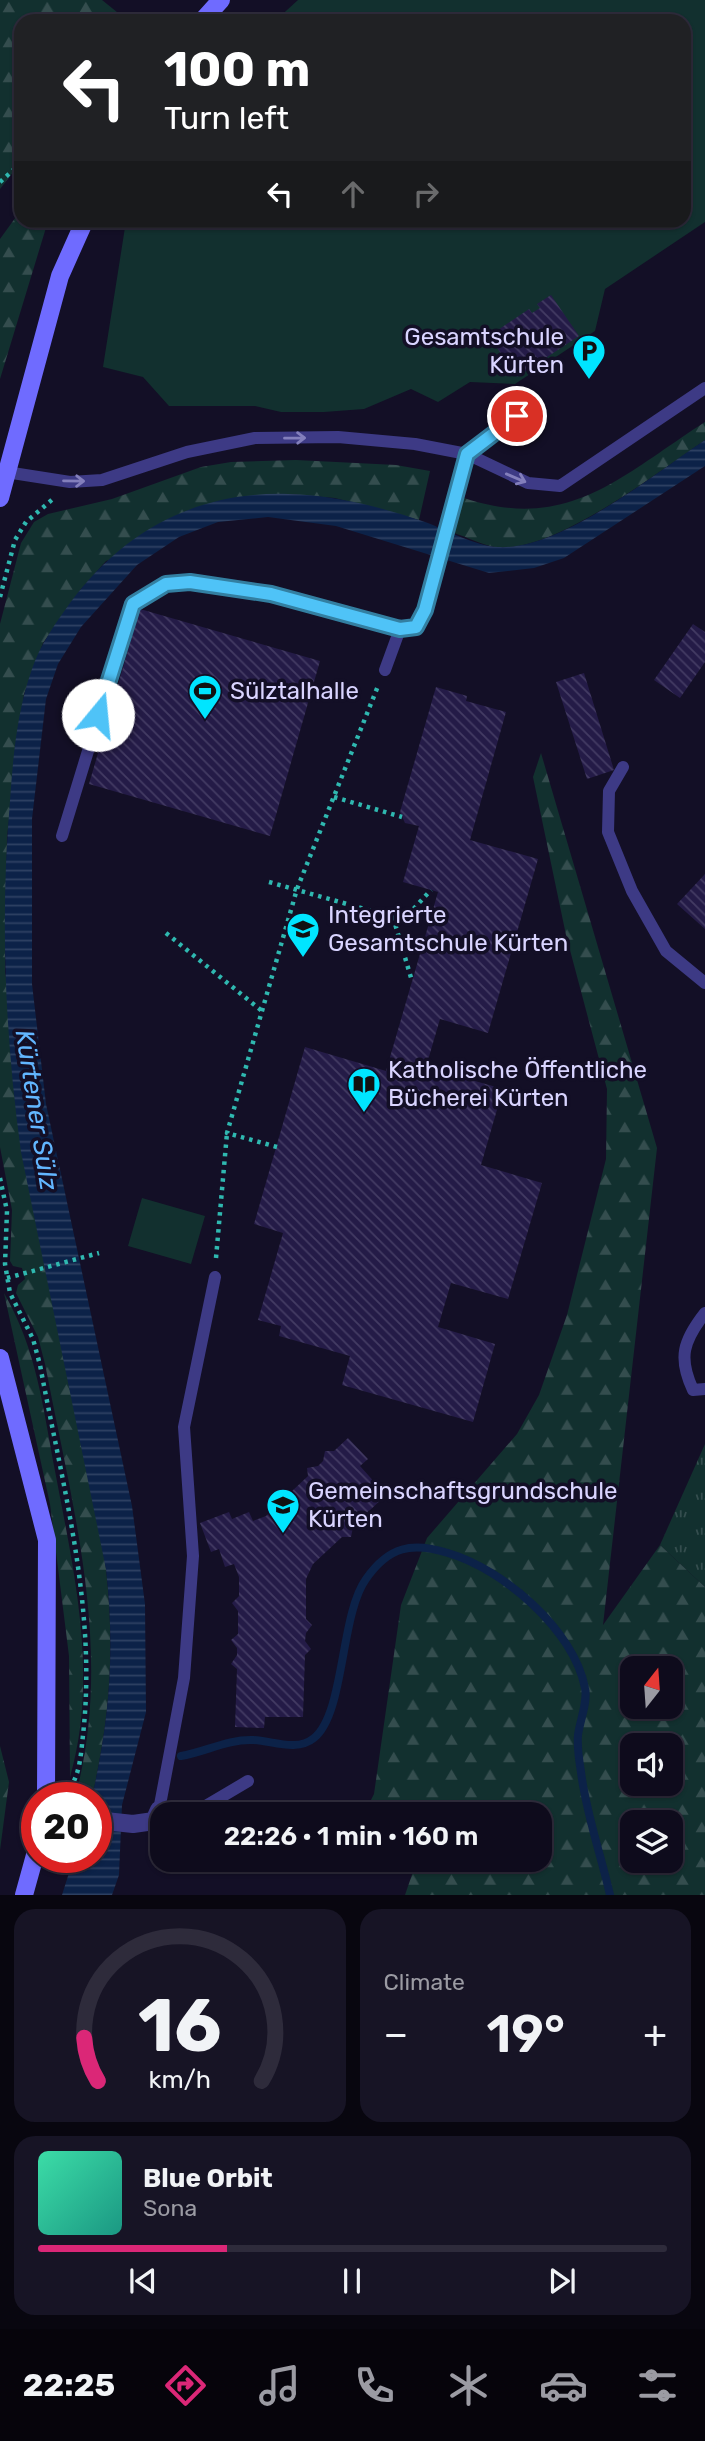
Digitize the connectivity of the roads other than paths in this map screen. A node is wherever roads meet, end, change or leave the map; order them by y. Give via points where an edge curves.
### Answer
1 (221, 0) edge
2 (208, 14) edge
3 (81, 228) edge
4 (705, 388) edge
5 (517, 416) dead end
6 (467, 454) junction
7 (6, 472) junction
8 (0, 498) edge
9 (400, 629) junction
10 (385, 670) road end
11 (623, 767) dead end
12 (62, 836) dead end
13 (705, 983) edge
14 (215, 1277) road end
15 (705, 1313) edge
16 (0, 1358) edge
17 (705, 1389) edge
18 (248, 1781) dead end
19 (46, 1782) edge
20 (162, 1802) edge
21 (211, 1802) edge
22 (150, 1819) edge
23 (112, 1822) edge
24 (30, 1873) edge
25 (24, 1895) edge

1 - 2 main road
3 - 7 main road via 60,276
6 -> 4 lane via 528,483 560,486
5 - 6 lane
7 -> 6 lane via 69,482 102,480 187,452 255,438 338,437
6 - 9 lane via 425,610 416,627
7 - 8 main road
9 - 10 lane
9 - 12 lane via 271,594 218,585 166,584 144,595 133,604
11 - 13 lane via 609,791 608,832 632,891 666,951
14 - 20 lane via 184,1427 193,1556 184,1678
15 - 17 lane via 692,1330 683,1368 694,1390
16 - 19 main road via 47,1540
18 - 21 lane
22 - 23 street via 132,1824
24 - 25 main road

